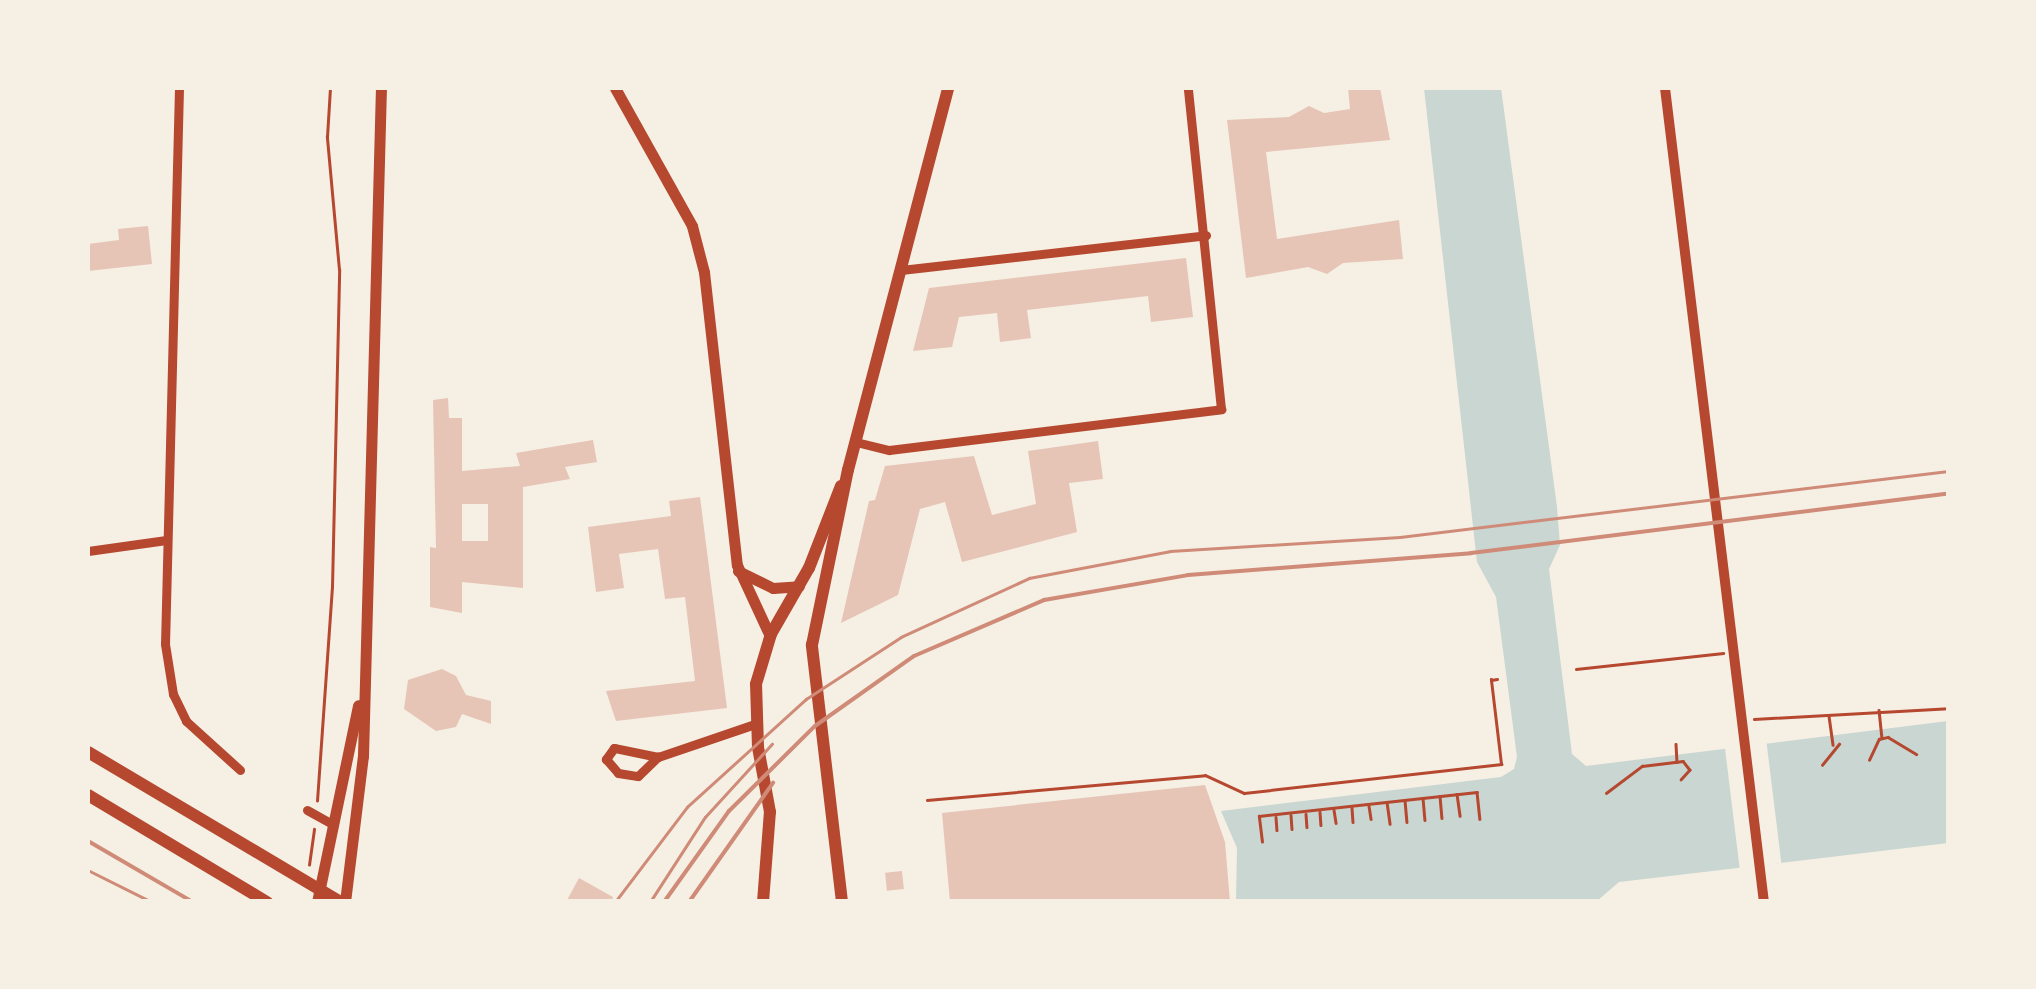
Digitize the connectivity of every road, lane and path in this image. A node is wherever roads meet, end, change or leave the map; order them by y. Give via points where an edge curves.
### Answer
1 (179, 88) edge
2 (330, 88) edge
3 (381, 88) edge
4 (615, 88) edge
5 (948, 88) edge
6 (1188, 88) edge
7 (1666, 88) edge
8 (1206, 235) junction
9 (902, 270) junction
10 (856, 442) junction
11 (848, 470) junction
12 (166, 540) junction
13 (88, 551) edge
14 (738, 571) junction
15 (799, 586) junction
16 (770, 636) junction
17 (1710, 655) dead end
18 (1576, 668) dead end
19 (1497, 679) dead end
20 (361, 691) junction
21 (1948, 708) edge
22 (1879, 710) junction
23 (1828, 715) junction
24 (1742, 720) junction
25 (756, 724) junction
26 (1882, 738) junction
27 (1676, 744) dead end
28 (88, 752) edge
29 (1916, 754) dead end
30 (658, 757) junction
31 (1868, 760) dead end
32 (1677, 762) junction
33 (1647, 766) junction
34 (1822, 766) dead end
35 (240, 770) dead end
36 (1649, 774) dead end
37 (1681, 780) dead end
38 (1606, 793) dead end
39 (1457, 794) junction
40 (88, 795) edge
41 (1440, 796) junction
42 (1422, 798) junction
43 (927, 800) dead end
44 (1404, 800) junction
45 (1387, 802) junction
46 (1369, 804) junction
47 (1352, 806) junction
48 (1334, 808) junction
49 (1319, 810) junction
50 (1305, 811) junction
51 (1290, 812) junction
52 (311, 813) junction
53 (1275, 814) junction
54 (1460, 816) dead end
55 (1442, 818) dead end
56 (1371, 819) dead end
57 (1480, 819) dead end
58 (1425, 820) dead end
59 (1353, 822) dead end
60 (1407, 822) dead end
61 (330, 823) junction
62 (1336, 824) dead end
63 (1390, 824) dead end
64 (1321, 826) dead end
65 (1307, 827) dead end
66 (1292, 829) dead end
67 (1277, 830) dead end
68 (1262, 842) dead end
69 (309, 862) dead end
70 (267, 902) edge
71 (318, 902) edge
72 (343, 902) edge
73 (764, 902) edge
74 (842, 902) edge
75 (1764, 902) edge

1 - 12 street
2 - 52 path via 327,137 338,270 332,587
3 - 20 main road
4 - 14 main road via 692,226 704,272
5 - 9 main road
6 - 8 street
7 - 24 street
8 - 9 street
8 - 10 street via 1221,409 889,450
9 - 10 main road
10 - 11 main road
11 - 15 main road
11 - 74 main road via 814,628 813,667
12 - 13 street
12 - 35 street via 165,644 173,694 194,732
14 - 15 main road via 772,588
14 - 16 main road
15 - 16 main road
16 - 25 main road via 756,684
17 - 18 path
19 - 43 path via 1491,680 1501,764 1244,793 1205,775
20 - 61 main road
20 - 72 main road via 363,756
21 - 22 path
22 - 23 path
22 - 26 path
23 - 24 path
23 - 34 path via 1836,744
24 - 75 street
25 - 30 street
25 - 73 main road via 770,812
26 - 29 path
26 - 31 path
27 - 32 path
28 - 72 main road
30 - 30 street via 638,776 618,773 606,759 614,748
32 - 33 path
32 - 37 path via 1690,770
33 - 36 path
33 - 38 path
39 - 41 path
39 - 54 path
39 - 57 path via 1476,792
40 - 70 main road
41 - 42 path
41 - 55 path
42 - 44 path
42 - 58 path
44 - 45 path
44 - 60 path
45 - 46 path
45 - 63 path
46 - 47 path
46 - 56 path
47 - 48 path
47 - 59 path
48 - 49 path
48 - 62 path
49 - 50 path
49 - 64 path
50 - 51 path
50 - 65 path
51 - 53 path
51 - 66 path
52 - 61 street
52 - 69 path
53 - 67 path
53 - 68 path via 1259,816
61 - 71 main road

